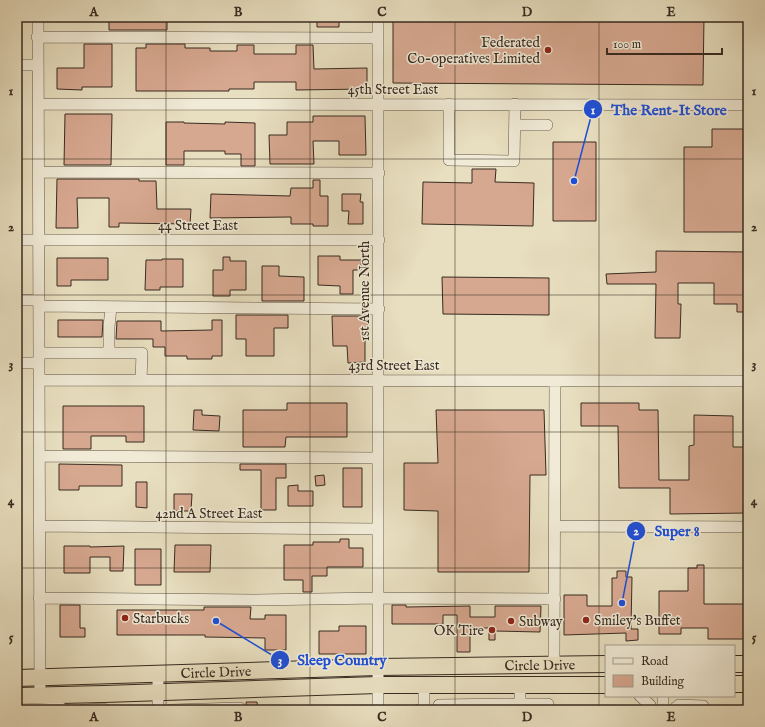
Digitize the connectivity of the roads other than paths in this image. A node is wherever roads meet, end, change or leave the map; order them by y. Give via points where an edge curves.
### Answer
1 (38, 17) edge
2 (378, 17) edge
3 (37, 37) junction
4 (378, 38) junction
5 (17, 65) edge
6 (38, 65) junction
7 (39, 104) junction
8 (378, 104) junction
9 (449, 104) junction
10 (515, 104) junction
11 (748, 105) edge
12 (515, 125) junction
13 (547, 125) dead end
14 (39, 172) junction
15 (379, 173) junction
16 (17, 240) edge
17 (39, 240) junction
18 (379, 240) junction
19 (17, 300) edge
20 (39, 303) junction
21 (111, 307) junction
22 (379, 309) junction
23 (109, 353) junction
24 (39, 358) junction
25 (17, 363) edge
26 (39, 380) junction
27 (141, 380) junction
28 (378, 380) junction
29 (555, 381) junction
30 (748, 381) edge
31 (39, 456) junction
32 (378, 458) junction
33 (39, 526) junction
34 (555, 526) junction
35 (748, 527) edge
36 (378, 529) junction
37 (39, 598) junction
38 (378, 598) junction
39 (554, 599) junction
40 (554, 664) junction
41 (605, 664) edge
42 (735, 664) edge
43 (748, 664) edge
44 (378, 667) junction
45 (158, 674) junction
46 (40, 677) junction
47 (17, 678) edge
48 (424, 684) junction
49 (474, 684) junction
50 (520, 684) junction
51 (735, 684) edge
52 (748, 684) edge
53 (378, 685) junction
54 (605, 685) edge
55 (240, 689) junction
56 (202, 691) junction
57 (158, 692) junction
58 (17, 696) edge
59 (40, 696) junction
60 (642, 697) edge
61 (654, 697) edge
62 (663, 697) edge
63 (548, 704) dead end
64 (104, 705) edge
65 (439, 705) dead end
66 (62, 706) edge
67 (474, 707) edge
68 (520, 707) edge
69 (202, 709) edge
70 (240, 709) edge
71 (17, 710) edge
72 (83, 710) edge
73 (158, 710) edge
74 (171, 710) edge
75 (378, 710) edge
76 (418, 710) edge
77 (651, 710) edge
78 (654, 710) edge
79 (663, 710) edge
80 (673, 710) edge
81 (704, 710) edge

1 - 3 street
2 - 4 street, 1st Avenue North
3 - 4 street
3 - 6 street
4 - 8 street, 1st Avenue North
5 - 6 street
6 - 7 street
7 - 8 street, 45th Street East
7 - 14 street
8 - 9 street, 45th Street East
8 - 15 street, 1st Avenue North
9 - 10 street, 45th Street East
9 - 12 street via 449,160 514,161
10 - 11 street, 45th Street East
10 - 12 street
12 - 13 street
14 - 15 street
14 - 17 street
15 - 18 street, 1st Avenue North
16 - 17 street, 44 Street East
17 - 18 street, 44 Street East
17 - 20 street
18 - 22 street, 1st Avenue North
19 - 20 street
20 - 21 street
20 - 24 street
21 - 22 street
21 - 23 street
22 - 28 street, 1st Avenue North
23 - 24 street
23 - 27 street via 142,353
24 - 25 street
24 - 26 street
26 - 27 street, 43rd Street East
26 - 31 street
27 - 28 street, 43rd Street East
28 - 29 street, 43rd Street East
28 - 32 street, 1st Avenue North
29 - 30 street, 43rd Street East
29 - 34 street
31 - 32 street
31 - 33 street
32 - 36 street, 1st Avenue North
33 - 36 street, 42nd A Street East
33 - 37 street
34 - 35 street
34 - 39 street
36 - 38 street, 1st Avenue North
37 - 38 street
37 - 46 street
38 - 39 street
38 - 44 street, 1st Avenue North
39 - 40 street
40 - 41 highway, Circle Drive
40 - 44 highway, Circle Drive
42 - 43 highway
44 - 45 highway, Circle Drive
44 - 53 street, 1st Avenue North
45 - 46 highway, Circle Drive
45 - 57 street
46 - 47 highway, Circle Drive
46 - 59 street
48 - 49 highway, Circle Drive
48 - 53 highway, Circle Drive
48 - 76 street via 424,710
49 - 50 highway, Circle Drive
49 - 67 street
50 - 54 highway, Circle Drive
50 - 68 street
51 - 52 highway
53 - 55 highway, Circle Drive
53 - 75 street, 1st Avenue North
55 - 56 highway, Circle Drive
55 - 70 street
56 - 57 highway, Circle Drive
56 - 69 street
57 - 64 highway, Circle Drive
57 - 73 street
58 - 59 highway, Circle Drive
59 - 66 highway, Circle Drive
60 - 77 street via 650,705
61 - 78 street
62 - 79 street
63 - 68 street
64 - 66 highway, Circle Drive
64 - 72 street
65 - 67 street
66 - 71 street
67 - 68 street
69 - 70 street
69 - 74 street
80 - 81 street via 679,705 696,705 703,706

